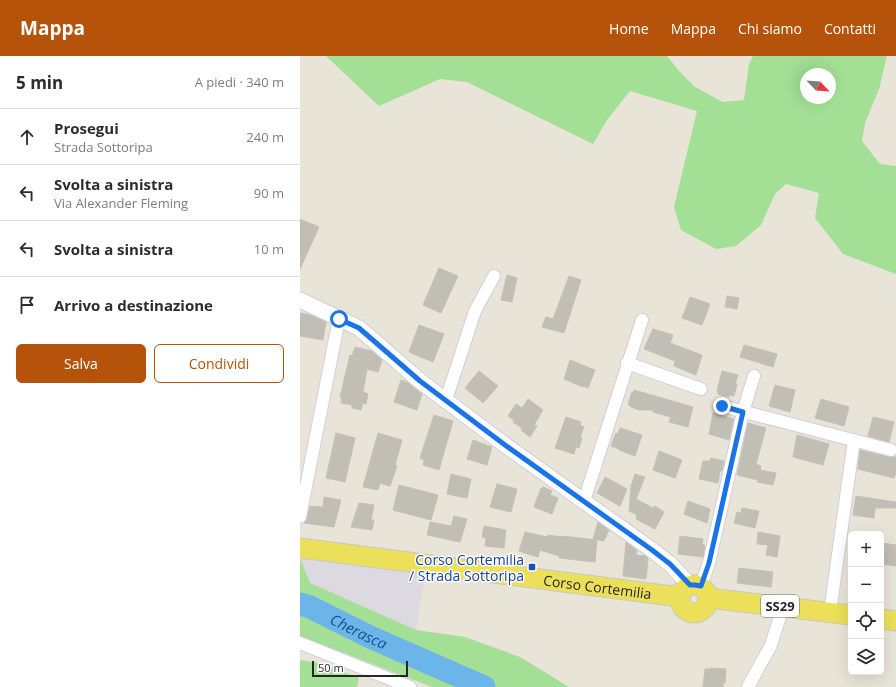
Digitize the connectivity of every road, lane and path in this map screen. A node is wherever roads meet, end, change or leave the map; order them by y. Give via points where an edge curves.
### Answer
1 (494, 276) dead end
2 (300, 300) edge
3 (339, 319) junction
4 (642, 320) dead end
5 (627, 363) junction
6 (754, 376) dead end
7 (701, 389) dead end
8 (446, 400) junction
9 (722, 406) dead end
10 (743, 412) junction
11 (854, 440) junction
12 (891, 450) dead end
13 (584, 501) junction
14 (300, 517) edge
15 (300, 548) edge
16 (695, 592) junction
17 (783, 607) junction
18 (830, 612) junction
19 (848, 615) edge
20 (884, 619) edge
21 (896, 621) edge
22 (300, 643) edge
23 (406, 686) edge
24 (748, 687) edge

1 - 8 street via 475,311
2 - 3 street
3 - 8 street via 359,328
3 - 14 street
4 - 5 street
5 - 7 street
5 - 13 street
6 - 10 street
8 - 13 street
9 - 10 street
10 - 11 street
10 - 16 street via 709,563
11 - 12 street
11 - 18 street
13 - 16 street via 670,564
15 - 16 main road, Corso Cortemilia / SS29
16 - 17 main road, Corso Cortemilia / SS29
17 - 18 main road, Corso Cortemilia / SS29
17 - 24 street via 771,646
18 - 19 main road, Corso Cortemilia / SS29
20 - 21 main road
22 - 23 street

